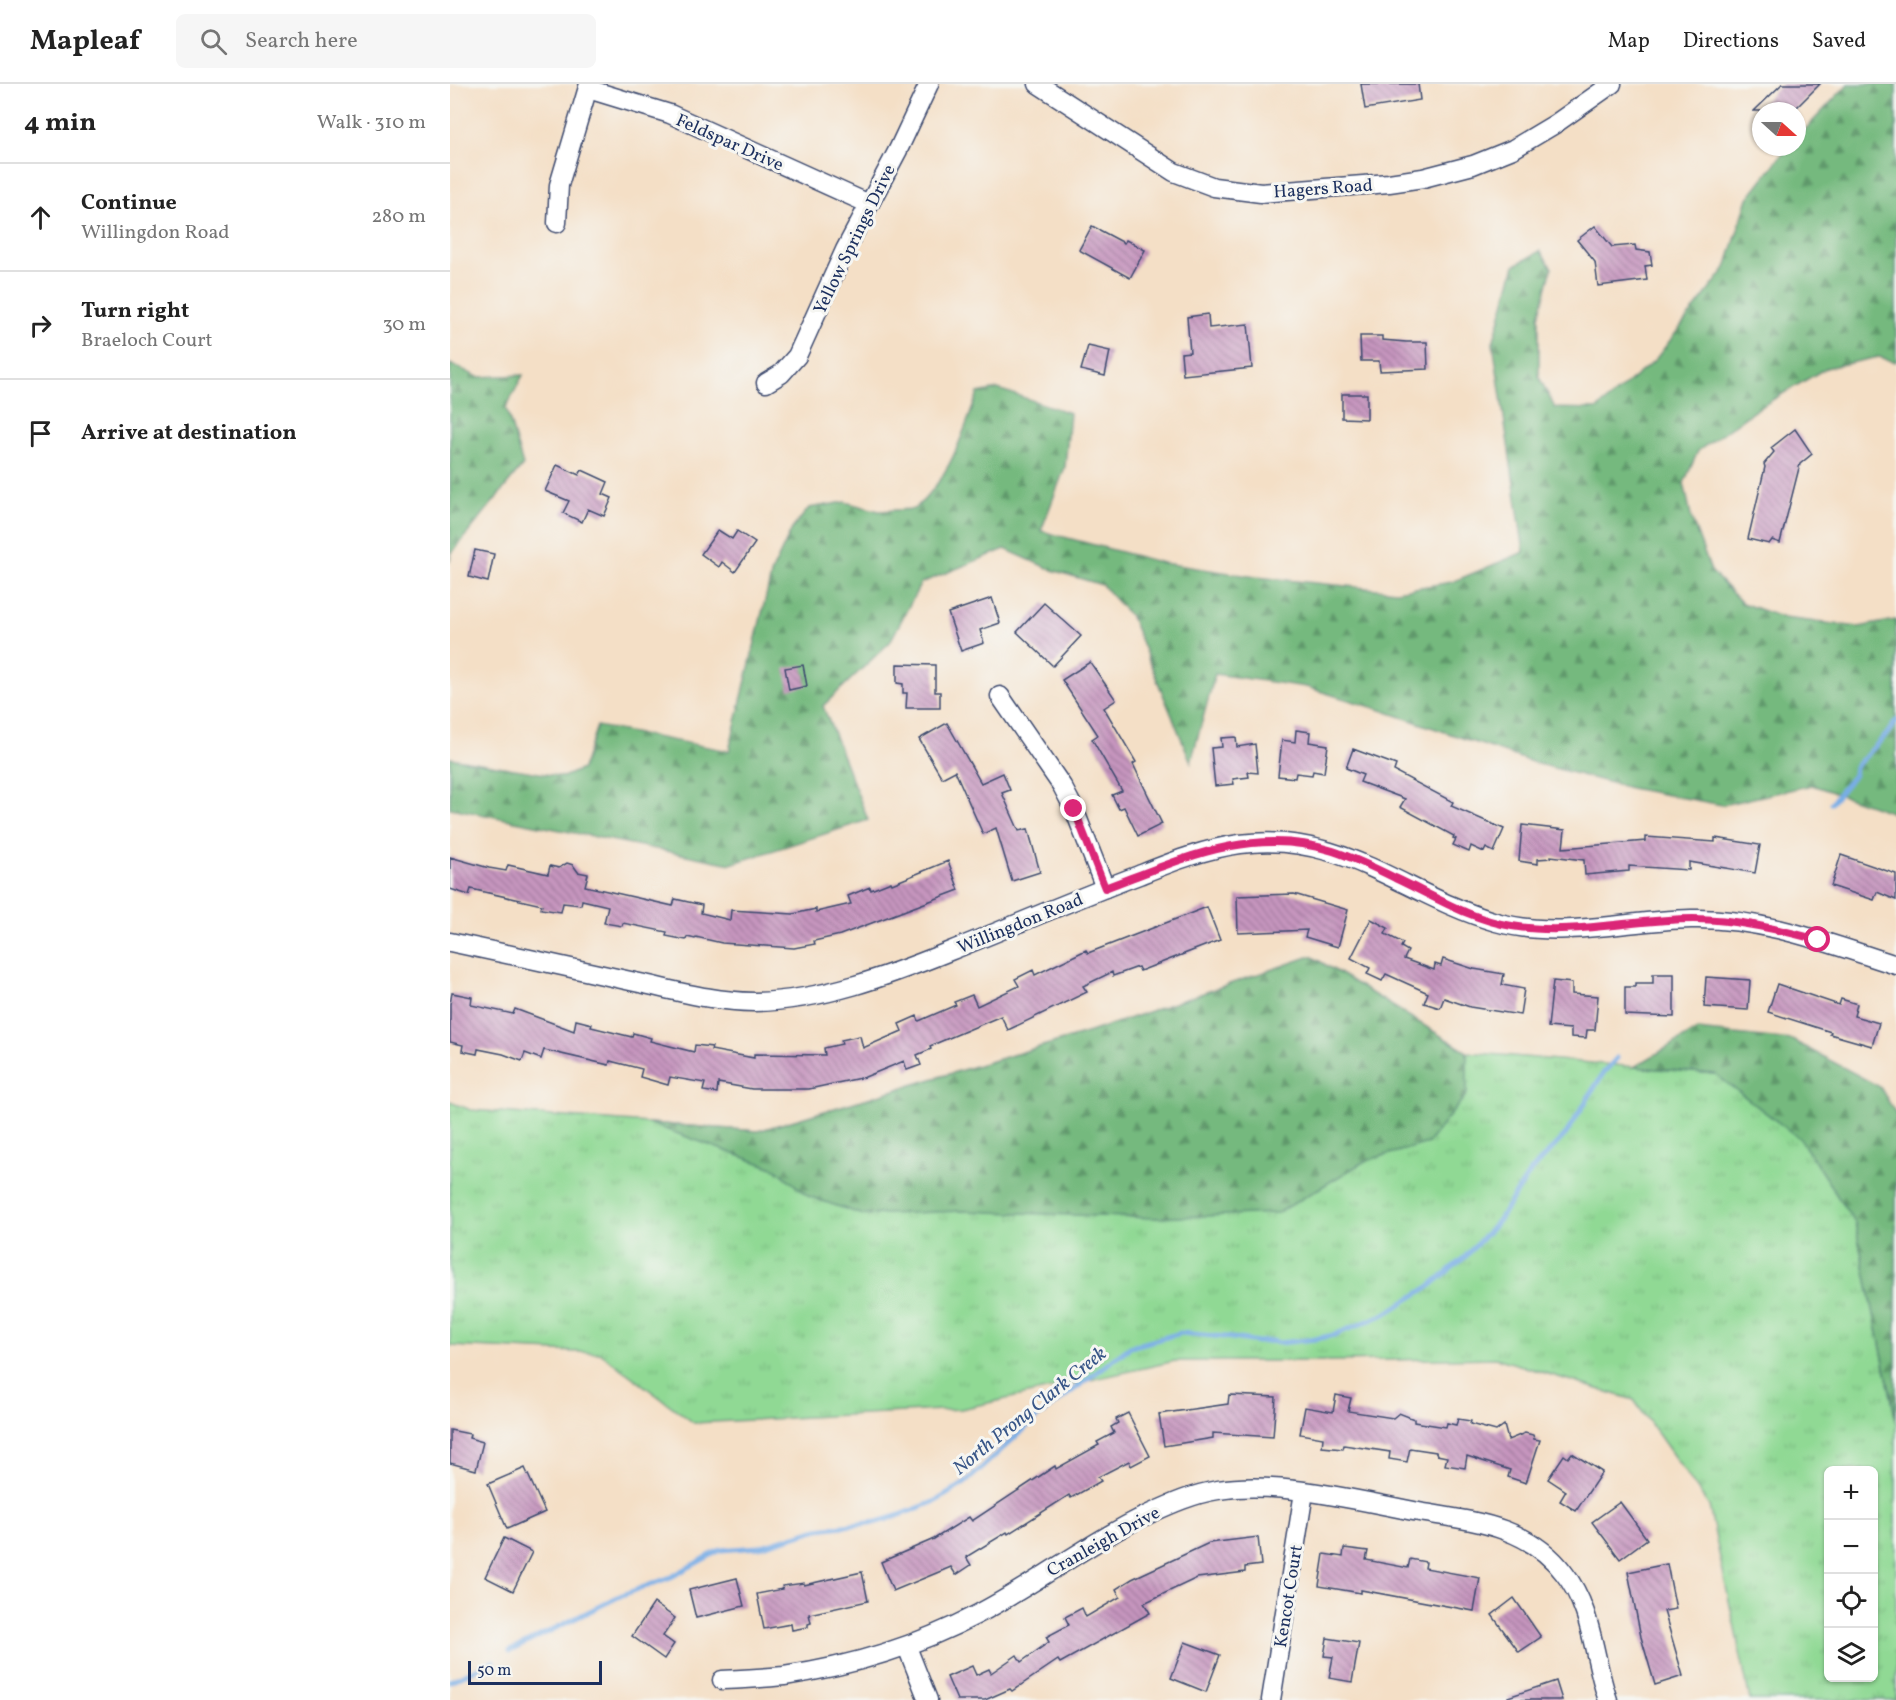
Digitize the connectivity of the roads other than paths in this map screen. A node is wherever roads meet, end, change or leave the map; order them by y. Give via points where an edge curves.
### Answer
1 (929, 84) edge
2 (1038, 84) edge
3 (1611, 84) edge
4 (589, 87) edge
5 (869, 204) junction
6 (557, 223) dead end
7 (766, 383) dead end
8 (1000, 696) dead end
9 (1105, 888) junction
10 (450, 942) edge
11 (1896, 965) edge
12 (1305, 1492) junction
13 (907, 1647) junction
14 (722, 1680) dead end
15 (928, 1700) edge
16 (1271, 1700) edge
17 (1608, 1700) edge

1 - 5 street, Yellow Springs Drive
2 - 3 street, Hagers Road via 1174,172 1214,187 1261,193 1389,183 1473,165 1555,124
4 - 5 street, Feldspar Drive via 669,114
4 - 6 street via 560,185
5 - 7 street, Yellow Springs Drive via 797,356 781,374
8 - 9 street via 1062,786
9 - 10 street, Willingdon Road via 920,963 855,985 796,998 754,1002 695,995
9 - 11 street, Willingdon Road via 1201,852 1268,841 1299,844 1331,850 1471,914 1512,926 1563,929 1694,919 1749,924 1818,940
12 - 13 street, Cranleigh Drive via 1263,1488 1219,1490 1172,1503 1118,1529 978,1614
12 - 16 street, Kencot Court
12 - 17 street, Cranleigh Drive via 1498,1527 1534,1544 1549,1555 1575,1588 1590,1627
13 - 14 street, Cranleigh Drive via 784,1676
13 - 15 street

